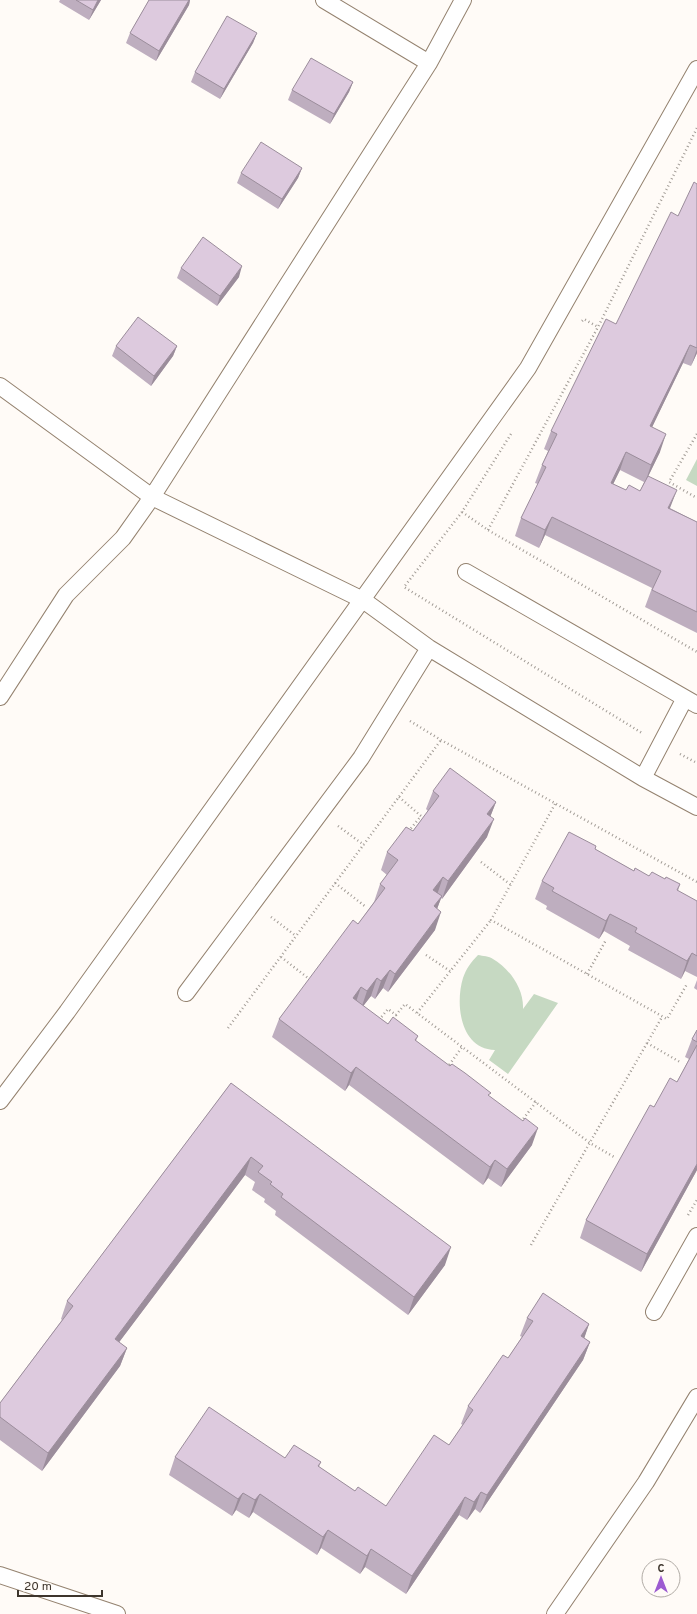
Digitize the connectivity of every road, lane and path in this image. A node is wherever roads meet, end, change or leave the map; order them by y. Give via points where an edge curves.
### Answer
1 (324, 0) edge
2 (463, 0) edge
3 (429, 63) junction
4 (697, 69) edge
5 (697, 128) edge
6 (579, 326) dead end
7 (598, 327) junction
8 (0, 386) edge
9 (512, 432) dead end
10 (697, 434) edge
11 (152, 497) junction
12 (697, 498) edge
13 (462, 512) junction
14 (488, 530) junction
15 (466, 572) dead end
16 (363, 600) junction
17 (429, 648) junction
18 (697, 652) edge
19 (0, 697) edge
20 (691, 702) edge
21 (391, 708) junction
22 (441, 740) junction
23 (661, 744) junction
24 (697, 762) edge
25 (642, 778) junction
26 (399, 797) junction
27 (555, 804) junction
28 (697, 807) edge
29 (320, 812) junction
30 (408, 832) edge
31 (364, 845) junction
32 (481, 862) edge
33 (697, 882) edge
34 (335, 883) junction
35 (511, 885) junction
36 (253, 903) junction
37 (366, 907) dead end
38 (492, 920) junction
39 (296, 936) junction
40 (606, 940) edge
41 (426, 955) edge
42 (281, 957) junction
43 (450, 971) junction
44 (587, 974) junction
45 (308, 978) edge
46 (687, 984) edge
47 (186, 993) dead end
48 (417, 1013) junction
49 (662, 1017) junction
50 (377, 1023) edge
51 (228, 1028) dead end
52 (647, 1043) junction
53 (462, 1047) junction
54 (680, 1062) dead end
55 (443, 1073) edge
56 (0, 1101) edge
57 (536, 1102) junction
58 (518, 1125) edge
59 (590, 1143) junction
60 (614, 1157) dead end
61 (697, 1236) edge
62 (532, 1245) dead end
63 (654, 1312) dead end
64 (697, 1397) edge
65 (0, 1575) edge
66 (116, 1614) edge
67 (555, 1614) edge

1 - 3 lane
2 - 3 lane
3 - 11 lane
4 - 16 lane via 528,368
5 - 7 path
6 - 7 path via 584,319
7 - 14 path
8 - 11 lane
9 - 13 path
10 - 12 path via 669,482
11 - 16 lane
11 - 19 lane via 123,538 66,595
13 - 14 path
13 - 23 path via 404,587
14 - 18 path
15 - 20 lane
16 - 17 lane
16 - 56 lane
17 - 21 lane
17 - 25 lane
20 - 23 lane
21 - 22 path
21 - 29 lane via 361,758
22 - 26 path
22 - 27 path
23 - 24 path
23 - 25 lane
25 - 28 lane
26 - 30 path via 421,816
26 - 31 path
27 - 33 path
27 - 35 path
29 - 31 path
29 - 36 lane
31 - 34 path
32 - 35 path
34 - 37 path
34 - 39 path
35 - 38 path
36 - 39 path
36 - 47 lane
38 - 43 path
38 - 44 path
39 - 42 path
40 - 44 path
41 - 43 path
42 - 45 path
42 - 51 path
43 - 48 path
44 - 49 path
46 - 49 path via 667,1019
48 - 50 path via 404,1004 396,1015 388,1009
48 - 53 path
49 - 52 path
52 - 54 path
52 - 59 path
53 - 55 path
53 - 57 path
57 - 58 path
57 - 59 path
59 - 60 path
59 - 62 path
61 - 63 lane
64 - 67 lane via 646,1482
65 - 66 lane

